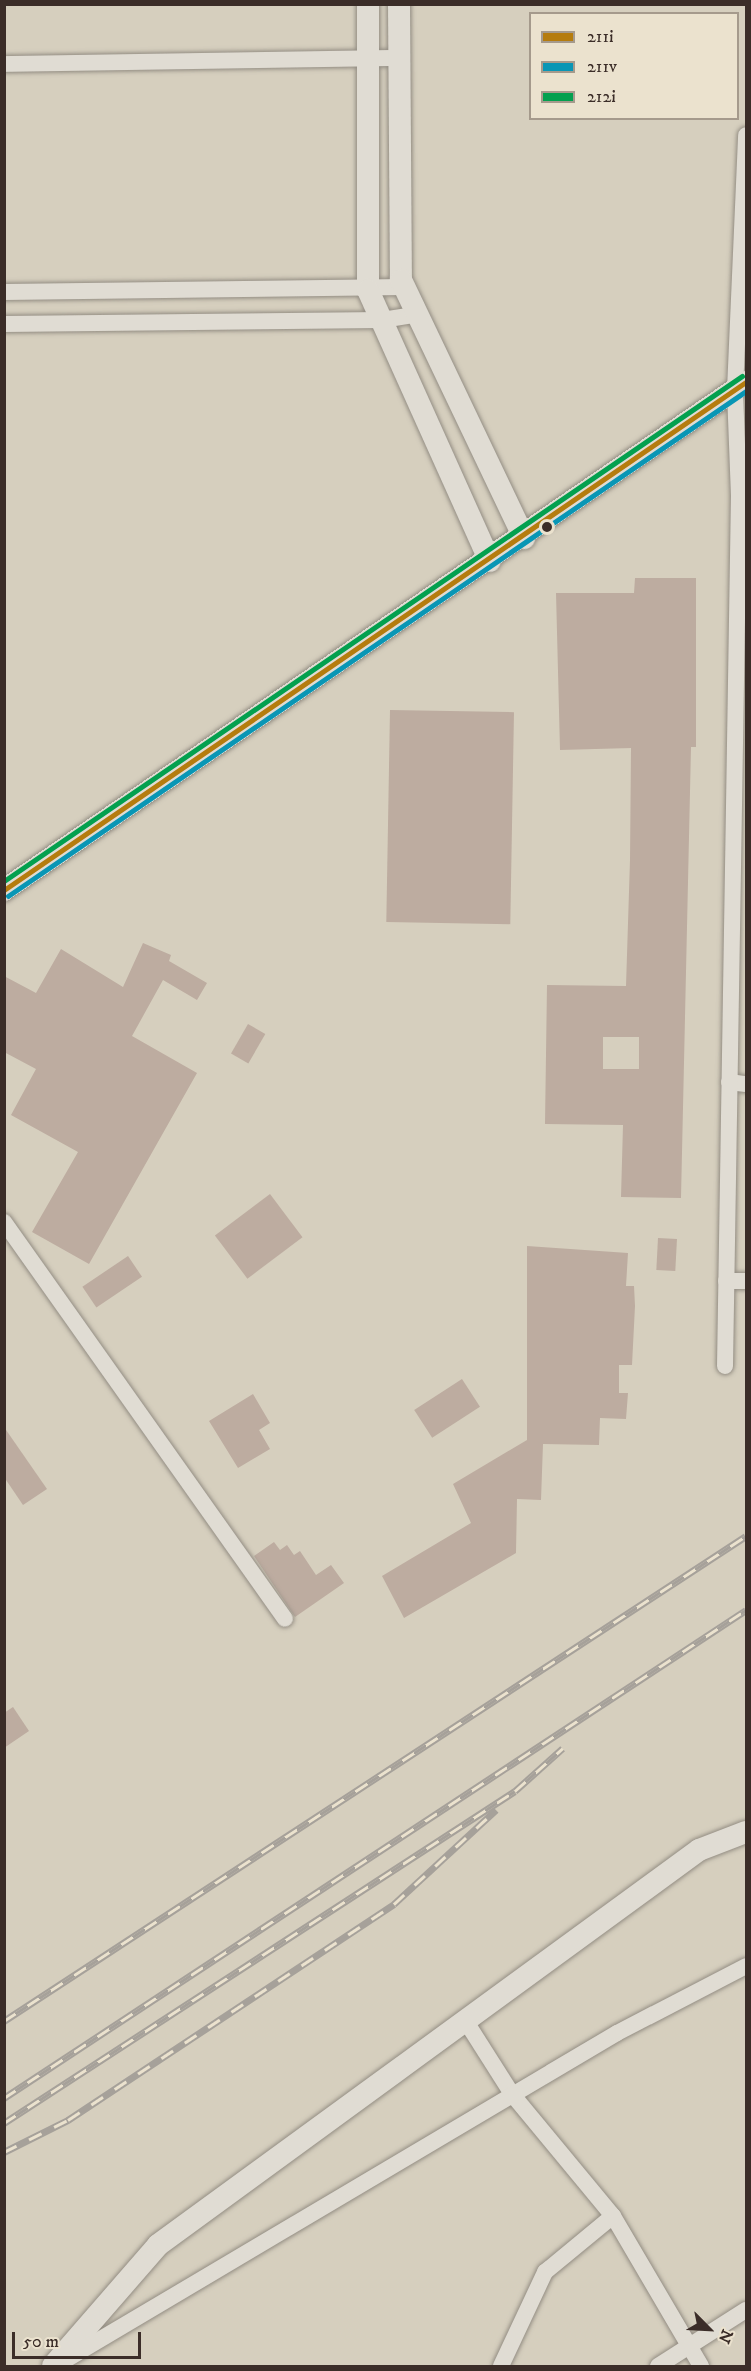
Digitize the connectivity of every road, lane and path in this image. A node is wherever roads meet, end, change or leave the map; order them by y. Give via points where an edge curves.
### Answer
1 (368, 4) edge
2 (399, 4) edge
3 (399, 58) junction
4 (368, 59) junction
5 (4, 64) edge
6 (747, 135) edge
7 (405, 287) junction
8 (368, 290) junction
9 (4, 292) edge
10 (418, 314) junction
11 (382, 320) junction
12 (4, 324) edge
13 (741, 386) edge
14 (743, 496) edge
15 (524, 538) junction
16 (490, 561) junction
17 (742, 579) edge
18 (4, 890) edge
19 (739, 955) edge
20 (729, 1082) junction
21 (747, 1084) edge
22 (4, 1222) edge
23 (726, 1281) junction
24 (747, 1281) edge
25 (725, 1366) dead end
26 (285, 1619) dead end
27 (747, 1832) edge
28 (747, 1966) edge
29 (465, 2020) junction
30 (512, 2094) junction
31 (613, 2216) junction
32 (747, 2310) edge
33 (688, 2346) junction
34 (54, 2367) edge
35 (501, 2367) edge
36 (658, 2367) edge
37 (701, 2367) edge

1 - 4 street
2 - 3 street
3 - 4 street
3 - 7 street via 399,265
4 - 5 street
4 - 8 street
6 - 13 street
7 - 8 street
7 - 10 street
8 - 9 street
8 - 11 street
10 - 11 street
10 - 15 street
11 - 12 street
11 - 16 street
13 - 14 street
13 - 15 street
14 - 17 street
15 - 16 street
16 - 18 street
17 - 19 street
19 - 20 street
20 - 21 street
20 - 23 street
22 - 26 street
23 - 24 street
23 - 25 street
27 - 29 street via 699,1850
28 - 30 street
29 - 30 street
29 - 34 street via 158,2245
30 - 31 street
30 - 34 street
31 - 33 street
31 - 35 street via 545,2272
32 - 33 street
33 - 36 street
33 - 37 street

